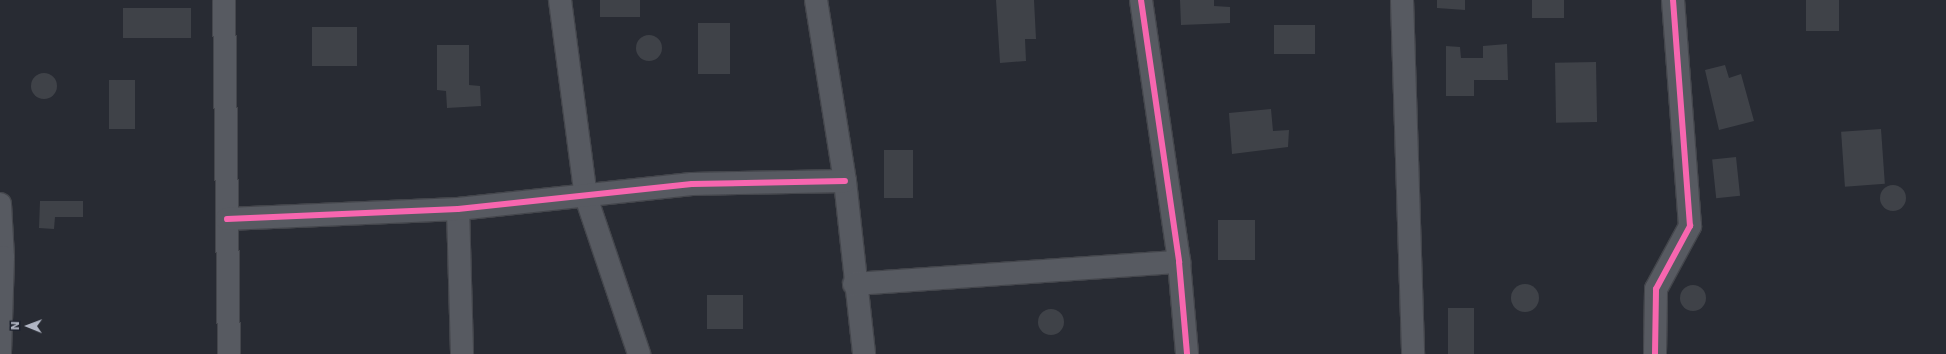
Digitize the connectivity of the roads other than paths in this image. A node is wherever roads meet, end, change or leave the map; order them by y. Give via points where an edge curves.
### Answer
1 (224, 0) edge
2 (560, 0) edge
3 (816, 0) edge
4 (1141, 0) edge
5 (1402, 0) edge
6 (1672, 0) edge
7 (845, 181) junction
8 (586, 197) junction
9 (0, 204) edge
10 (458, 209) junction
11 (227, 219) junction
12 (1179, 262) junction
13 (854, 284) junction
14 (0, 354) edge
15 (229, 354) edge
16 (462, 354) edge
17 (639, 354) edge
18 (864, 354) edge
19 (1187, 354) edge
20 (1413, 354) edge
21 (1655, 354) edge

1 - 11 street
2 - 8 street
3 - 7 street
4 - 12 street
5 - 20 street
6 - 21 street via 1690,226 1656,289
7 - 8 street via 692,184
7 - 13 street
8 - 10 street
8 - 17 street
9 - 14 street via 3,257
10 - 11 street
10 - 16 street
11 - 15 street
12 - 13 street
12 - 19 street
13 - 18 street

